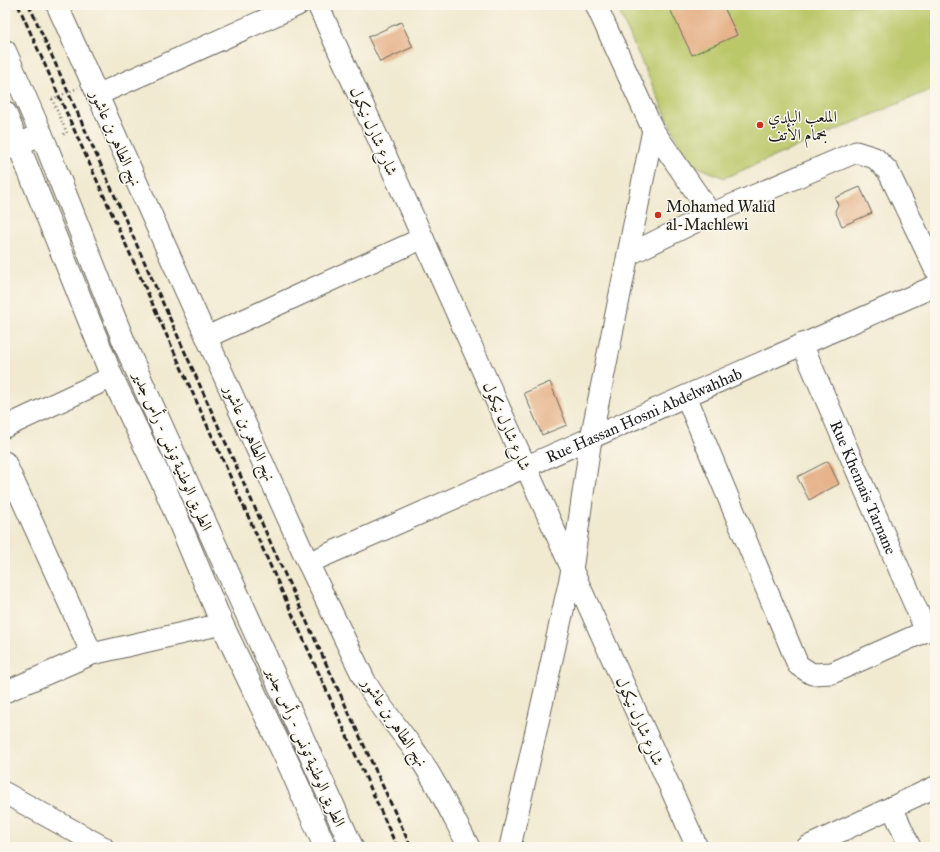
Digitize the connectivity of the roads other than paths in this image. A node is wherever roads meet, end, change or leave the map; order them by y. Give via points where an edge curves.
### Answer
1 (57, 5) edge
2 (298, 5) edge
3 (596, 5) edge
4 (322, 6) edge
5 (5, 51) edge
6 (97, 95) junction
7 (5, 112) edge
8 (653, 130) junction
9 (42, 134) junction
10 (12, 147) edge
11 (711, 214) junction
12 (423, 238) junction
13 (628, 255) junction
14 (935, 269) edge
15 (935, 286) edge
16 (207, 337) junction
17 (802, 344) junction
18 (112, 377) junction
19 (686, 396) junction
20 (5, 427) edge
21 (591, 438) junction
22 (5, 462) edge
23 (526, 467) junction
24 (308, 563) junction
25 (572, 570) junction
26 (222, 624) junction
27 (930, 629) edge
28 (92, 654) junction
29 (5, 692) edge
30 (935, 787) edge
31 (5, 793) edge
32 (892, 807) junction
33 (103, 847) edge
34 (325, 847) edge
35 (352, 847) edge
36 (469, 847) edge
37 (510, 847) edge
38 (697, 847) edge
39 (807, 847) edge
40 (910, 847) edge

1 - 6 street, نهج الطاهر بن عاشور
2 - 6 street
3 - 8 street
4 - 12 street, شارع شارل نيكول
5 - 9 highway, الطريق الوطنية تونس - رأس جدير
6 - 16 street, نهج الطاهر بن عاشور
7 - 10 highway, الطريق الوطنية تونس - رأس جدير
8 - 11 street
8 - 13 street
9 - 10 street
9 - 35 highway, الطريق الوطنية تونس - رأس جدير via 126,347
10 - 18 highway, الطريق الوطنية تونس - رأس جدير
11 - 13 street
11 - 14 street via 856,152 875,158 888,171
12 - 16 street
12 - 23 street, شارع شارل نيكول
13 - 21 street
15 - 17 street, Rue Hassan Hosni Abdelwahhab
16 - 24 street, نهج الطاهر بن عاشور
17 - 19 street, Rue Hassan Hosni Abdelwahhab
17 - 27 street, Rue Khemais Tarnane
18 - 20 street
18 - 26 highway, الطريق الوطنية تونس - رأس جدير via 164,486
19 - 21 street, Rue Hassan Hosni Abdelwahhab
19 - 27 street via 798,665 812,674 832,673
21 - 23 street, Rue Hassan Hosni Abdelwahhab
21 - 25 street
22 - 28 street
23 - 24 street, Rue Hassan Hosni Abdelwahhab
23 - 25 street, شارع شارل نيكول
24 - 36 street, نهج الطاهر بن عاشور via 372,694 416,752
25 - 37 street
25 - 38 street, شارع شارل نيكول
26 - 28 street
26 - 34 highway, الطريق الوطنية تونس - رأس جدير
28 - 29 street
30 - 32 street
31 - 33 street
32 - 39 street
32 - 40 street

